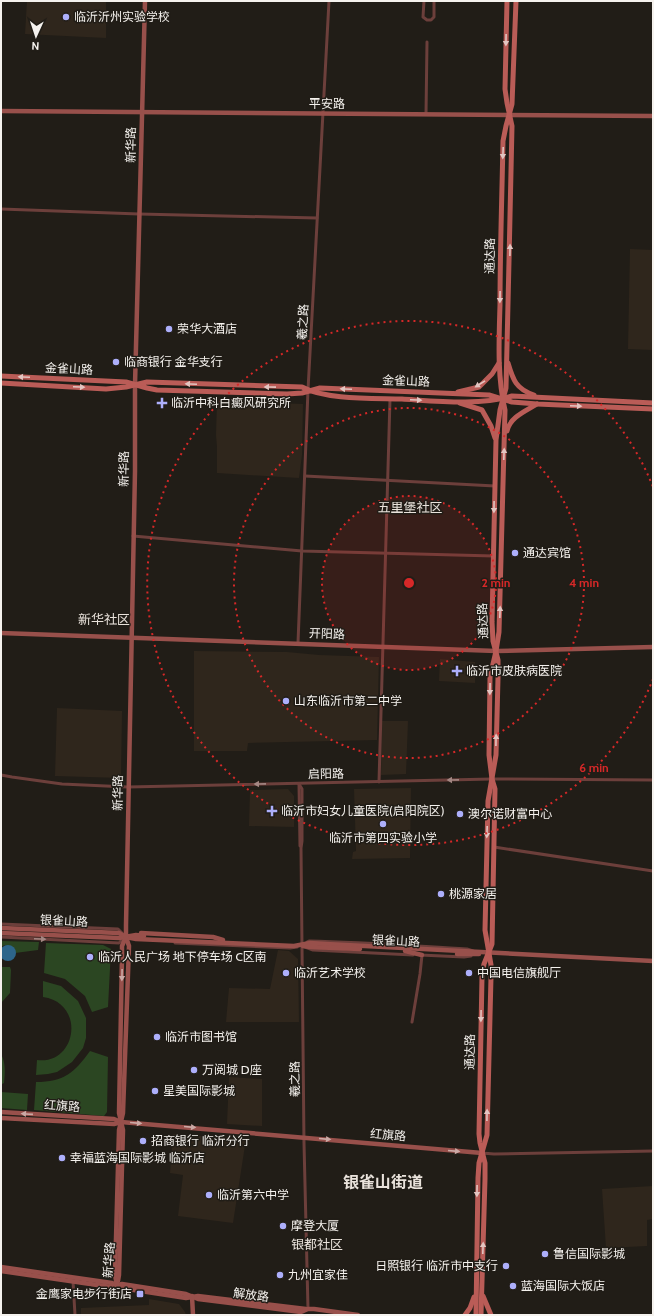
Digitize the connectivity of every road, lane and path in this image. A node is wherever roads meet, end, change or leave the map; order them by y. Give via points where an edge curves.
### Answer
1 (145, 1) edge
2 (329, 1) edge
3 (424, 1) edge
4 (434, 1) edge
5 (507, 1) edge
6 (516, 1) edge
7 (427, 42) dead end
8 (1, 111) edge
9 (142, 112) junction
10 (322, 114) junction
11 (426, 114) junction
12 (510, 115) junction
13 (653, 116) edge
14 (1, 209) edge
15 (139, 214) junction
16 (317, 218) junction
17 (507, 359) junction
18 (499, 363) junction
19 (1, 376) edge
20 (1, 383) edge
21 (135, 385) junction
22 (308, 390) junction
23 (452, 393) junction
24 (543, 397) junction
25 (390, 399) junction
26 (502, 399) junction
27 (455, 402) junction
28 (653, 403) edge
29 (537, 404) junction
30 (653, 409) edge
31 (496, 440) junction
32 (504, 442) junction
33 (305, 476) junction
34 (387, 481) junction
35 (495, 486) junction
36 (133, 536) junction
37 (302, 551) junction
38 (385, 553) junction
39 (494, 556) junction
40 (1, 633) edge
41 (131, 638) junction
42 (298, 643) junction
43 (382, 646) junction
44 (653, 647) edge
45 (496, 651) junction
46 (1, 775) edge
47 (492, 779) junction
48 (653, 780) edge
49 (379, 782) junction
50 (299, 784) junction
51 (128, 786) junction
52 (494, 847) junction
53 (653, 871) edge
54 (1, 924) edge
55 (1, 928) edge
56 (1, 933) edge
57 (1, 937) edge
58 (126, 937) junction
59 (302, 945) junction
60 (413, 946) junction
61 (404, 950) junction
62 (489, 953) junction
63 (475, 954) junction
64 (422, 955) junction
65 (653, 961) edge
66 (412, 1022) dead end
67 (1, 1112) edge
68 (1, 1118) edge
69 (121, 1122) junction
70 (304, 1137) junction
71 (653, 1150) edge
72 (482, 1153) junction
73 (1, 1267) edge
74 (1, 1271) edge
75 (72, 1281) junction
76 (117, 1285) junction
77 (479, 1292) junction
78 (192, 1296) junction
79 (308, 1309) junction
80 (75, 1315) edge
81 (193, 1315) edge
82 (339, 1315) edge
83 (358, 1315) edge
84 (465, 1315) edge
85 (476, 1315) edge
86 (481, 1315) edge
87 (492, 1315) edge

1 - 9 main road, 新华路
2 - 10 street, 羲之路
3 - 4 street via 423,17 430,20 434,17
5 -> 12 main road, 通达路 via 506,89
6 - 12 main road, 通达路
7 - 11 street
8 - 9 main road, 平安路
9 - 10 main road, 平安路
9 - 15 main road, 新华路
10 - 11 main road, 平安路
10 - 16 street, 羲之路
11 - 12 main road, 平安路
12 - 13 main road, 平安路
17 -> 12 main road, 通达路 via 512,126
12 -> 18 main road, 通达路 via 503,141
14 - 15 street
15 - 16 street
15 - 21 main road, 新华路
16 - 22 street, 羲之路
17 - 24 main road via 513,379 521,390
17 - 26 main road, 通达路 via 506,388
18 -> 23 main road via 479,387
18 - 26 main road, 通达路
21 -> 19 main road, 金雀山路 via 126,382
20 -> 21 main road, 金雀山路 via 106,389
21 - 22 main road, 金雀山路 via 157,390 244,393 287,394
21 - 36 main road, 新华路
23 -> 22 main road, 金雀山路 via 320,388
22 - 25 main road, 金雀山路 via 331,396
22 - 33 street, 羲之路
23 - 26 main road, 金雀山路 via 489,395
24 - 26 main road, 金雀山路 via 512,396
24 - 28 main road, 金雀山路
25 -> 27 main road, 金雀山路
25 - 34 street
26 - 27 main road, 金雀山路
26 - 29 main road, 金雀山路
26 - 31 main road, 通达路
26 - 32 main road, 通达路 via 505,410
27 - 31 main road via 482,410
29 -> 30 main road, 金雀山路
29 - 32 main road via 517,416 508,427
31 - 35 main road, 通达路
45 -> 32 main road, 通达路 via 499,632
33 - 34 street
33 - 37 street, 羲之路
34 - 35 street
34 - 38 street
35 -> 39 main road, 通达路
36 - 37 street
36 - 41 main road, 新华路
37 - 38 street
37 - 42 street, 羲之路
38 - 39 street
38 - 43 street
39 - 45 main road, 通达路 via 492,622
40 - 41 main road, 开阳路
41 - 42 main road, 开阳路
41 - 51 main road, 新华路
42 - 43 main road, 开阳路
43 - 45 main road, 开阳路
43 - 49 street
44 - 45 main road, 开阳路
47 -> 45 main road, 通达路 via 496,755
45 -> 47 main road, 通达路 via 490,677 489,755
46 - 51 street, 启阳路 via 62,784
47 - 48 street, 启阳路
47 -> 49 street, 启阳路
47 - 52 main road, 通达路 via 495,789
47 -> 62 main road, 通达路 via 488,801 485,870 485,930
49 - 50 street, 启阳路
50 -> 51 street, 启阳路
50 - 59 street, 羲之路
51 - 58 main road, 新华路
52 - 53 street
52 - 62 main road, 通达路 via 492,944
54 - 58 street via 118,929
55 - 58 main road, 银雀山路 via 119,933
56 - 58 main road, 银雀山路
57 -> 58 street via 119,943
58 - 59 main road, 银雀山路
58 - 59 main road, 银雀山路 via 136,933
58 - 69 main road, 新华路 via 128,946
59 - 60 street via 309,941
59 - 61 main road, 银雀山路 via 310,943
59 - 64 street via 313,950
59 - 70 street, 羲之路
60 - 61 main road
60 - 63 street via 467,949
61 - 63 main road, 银雀山路
61 - 64 main road
62 - 63 main road, 银雀山路
62 - 65 main road, 银雀山路
72 -> 62 main road, 通达路 via 487,1135 491,978
62 -> 72 main road, 通达路 via 482,977 479,1134
63 - 64 street via 464,957
64 - 66 street
69 -> 67 main road, 红旗路 via 114,1119
68 - 69 main road, 红旗路 via 114,1124
69 -> 70 main road, 红旗路
69 - 76 main road, 新华路 via 123,1130
70 -> 72 main road, 红旗路
70 - 79 street, 羲之路
71 - 72 street, 红旗路
72 - 77 main road, 通达路 via 478,1178
73 - 76 main road, 解放路
74 - 75 main road, 解放路
75 - 76 main road, 解放路
75 - 80 street
76 - 78 main road, 解放路 via 121,1288 186,1298
77 - 84 main road
77 - 85 main road, 通达路
77 - 86 main road, 通达路
77 - 87 main road
78 - 79 main road, 解放路 via 198,1299 301,1312
78 - 81 main road
79 - 82 main road, 解放路
79 - 83 main road, 解放路

